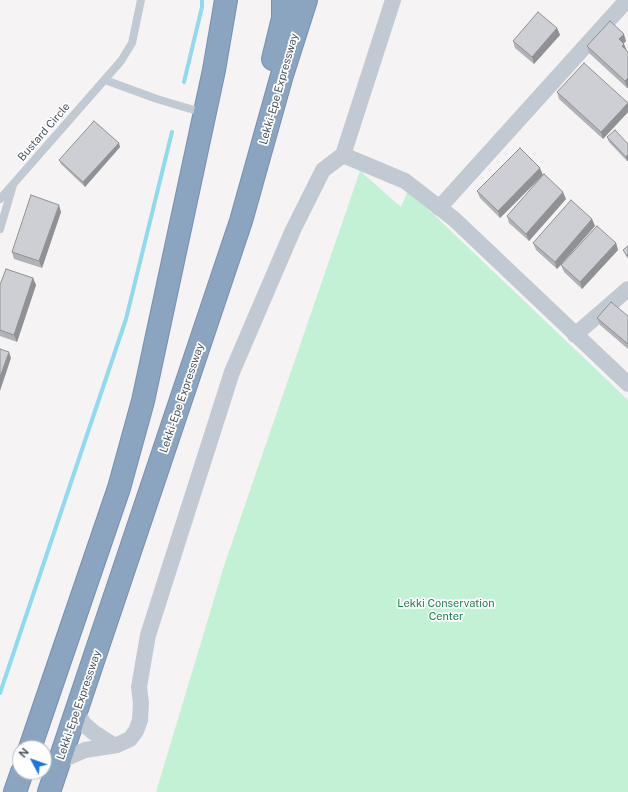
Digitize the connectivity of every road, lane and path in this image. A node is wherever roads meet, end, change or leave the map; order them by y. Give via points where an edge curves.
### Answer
1 (141, 0) edge
2 (226, 0) edge
3 (242, 0) edge
4 (282, 0) edge
5 (306, 0) edge
6 (393, 0) edge
7 (628, 0) edge
8 (214, 70) junction
9 (105, 80) junction
10 (205, 113) junction
11 (270, 121) junction
12 (343, 155) junction
13 (14, 183) junction
14 (0, 199) edge
15 (439, 208) junction
16 (0, 228) edge
17 (628, 288) edge
18 (575, 334) junction
19 (628, 384) edge
20 (77, 712) junction
21 (33, 740) edge
22 (115, 745) junction
23 (60, 761) junction
24 (19, 780) edge
25 (15, 792) edge
26 (49, 792) edge

1 - 9 lane, Bustard Circle via 132,43
2 - 8 highway
3 - 8 highway
4 - 11 highway via 283,18 266,91 266,107
5 - 11 highway, Lekki-Epe Expressway
6 - 12 street
7 - 15 street
8 - 10 highway
9 - 10 lane
9 - 13 lane, Bustard Circle
10 - 21 highway via 143,401 119,488
11 - 20 highway, Lekki-Epe Expressway via 241,221
12 - 15 street via 405,181
12 - 22 street via 323,170 293,230 232,372 148,635 138,687 141,703 140,720 136,732 130,739
13 - 14 lane, Bustard Circle
13 - 16 lane
15 - 18 street
17 - 18 street
18 - 19 street
20 - 22 street via 84,724 93,732
20 - 23 highway, Lekki-Epe Expressway
22 - 23 street via 85,750
23 - 26 highway, Lekki-Epe Expressway
24 - 25 highway

